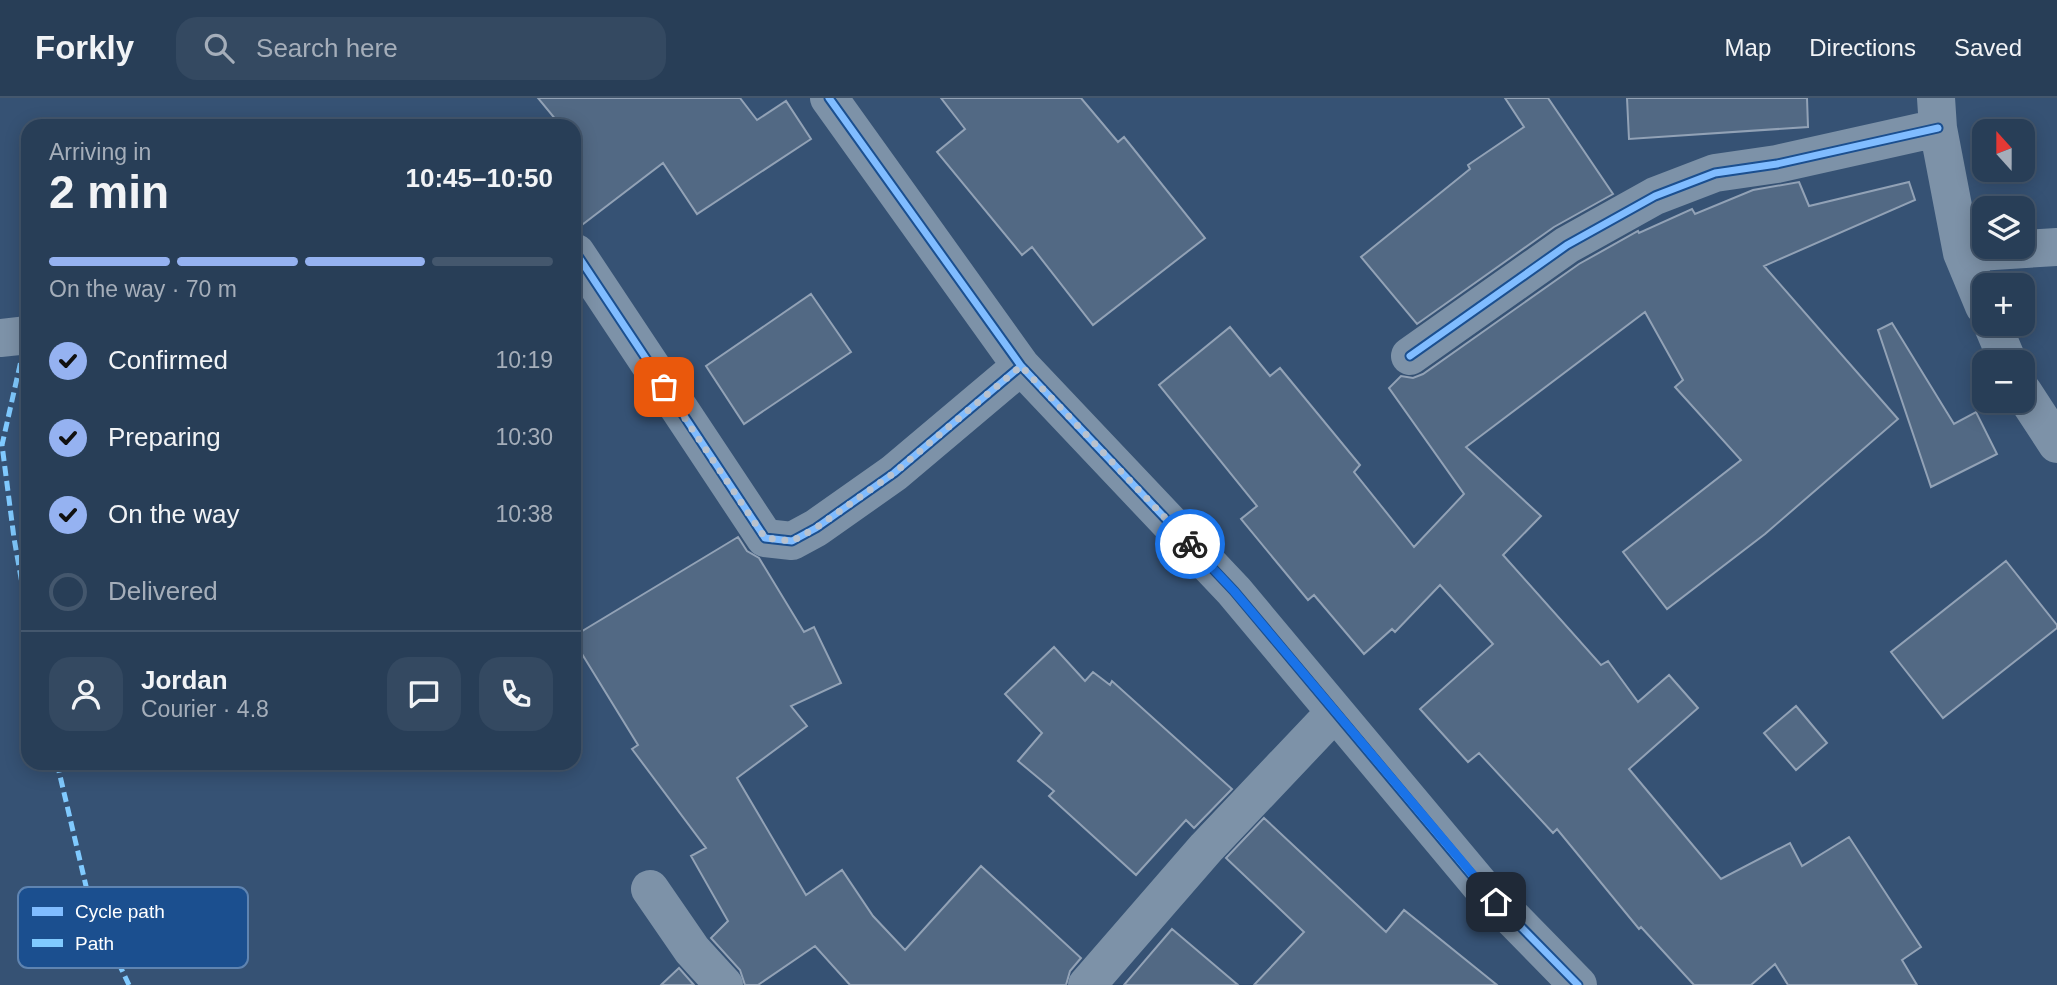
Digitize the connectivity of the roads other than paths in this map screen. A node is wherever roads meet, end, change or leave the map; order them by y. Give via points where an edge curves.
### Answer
1 (829, 98) edge
2 (1937, 113) edge
3 (2057, 247) edge
4 (1962, 253) junction
5 (581, 261) edge
6 (1972, 277) edge
7 (21, 336) edge
8 (0, 338) edge
9 (1410, 356) dead end
10 (1021, 366) junction
11 (2035, 410) edge
12 (2057, 444) edge
13 (1335, 712) junction
14 (650, 890) dead end
15 (724, 985) edge
16 (1087, 985) edge
17 (1578, 985) edge

1 - 10 street
2 - 4 street
2 - 9 street via 1777,164 1715,173 1655,196 1567,245
3 - 4 street
4 - 6 street
5 - 10 street via 765,538 792,541 816,528 894,473
7 - 8 street
10 - 13 street via 1234,591
11 - 12 street
13 - 16 street via 1206,848
13 - 17 street via 1480,885
14 - 15 street via 692,950

